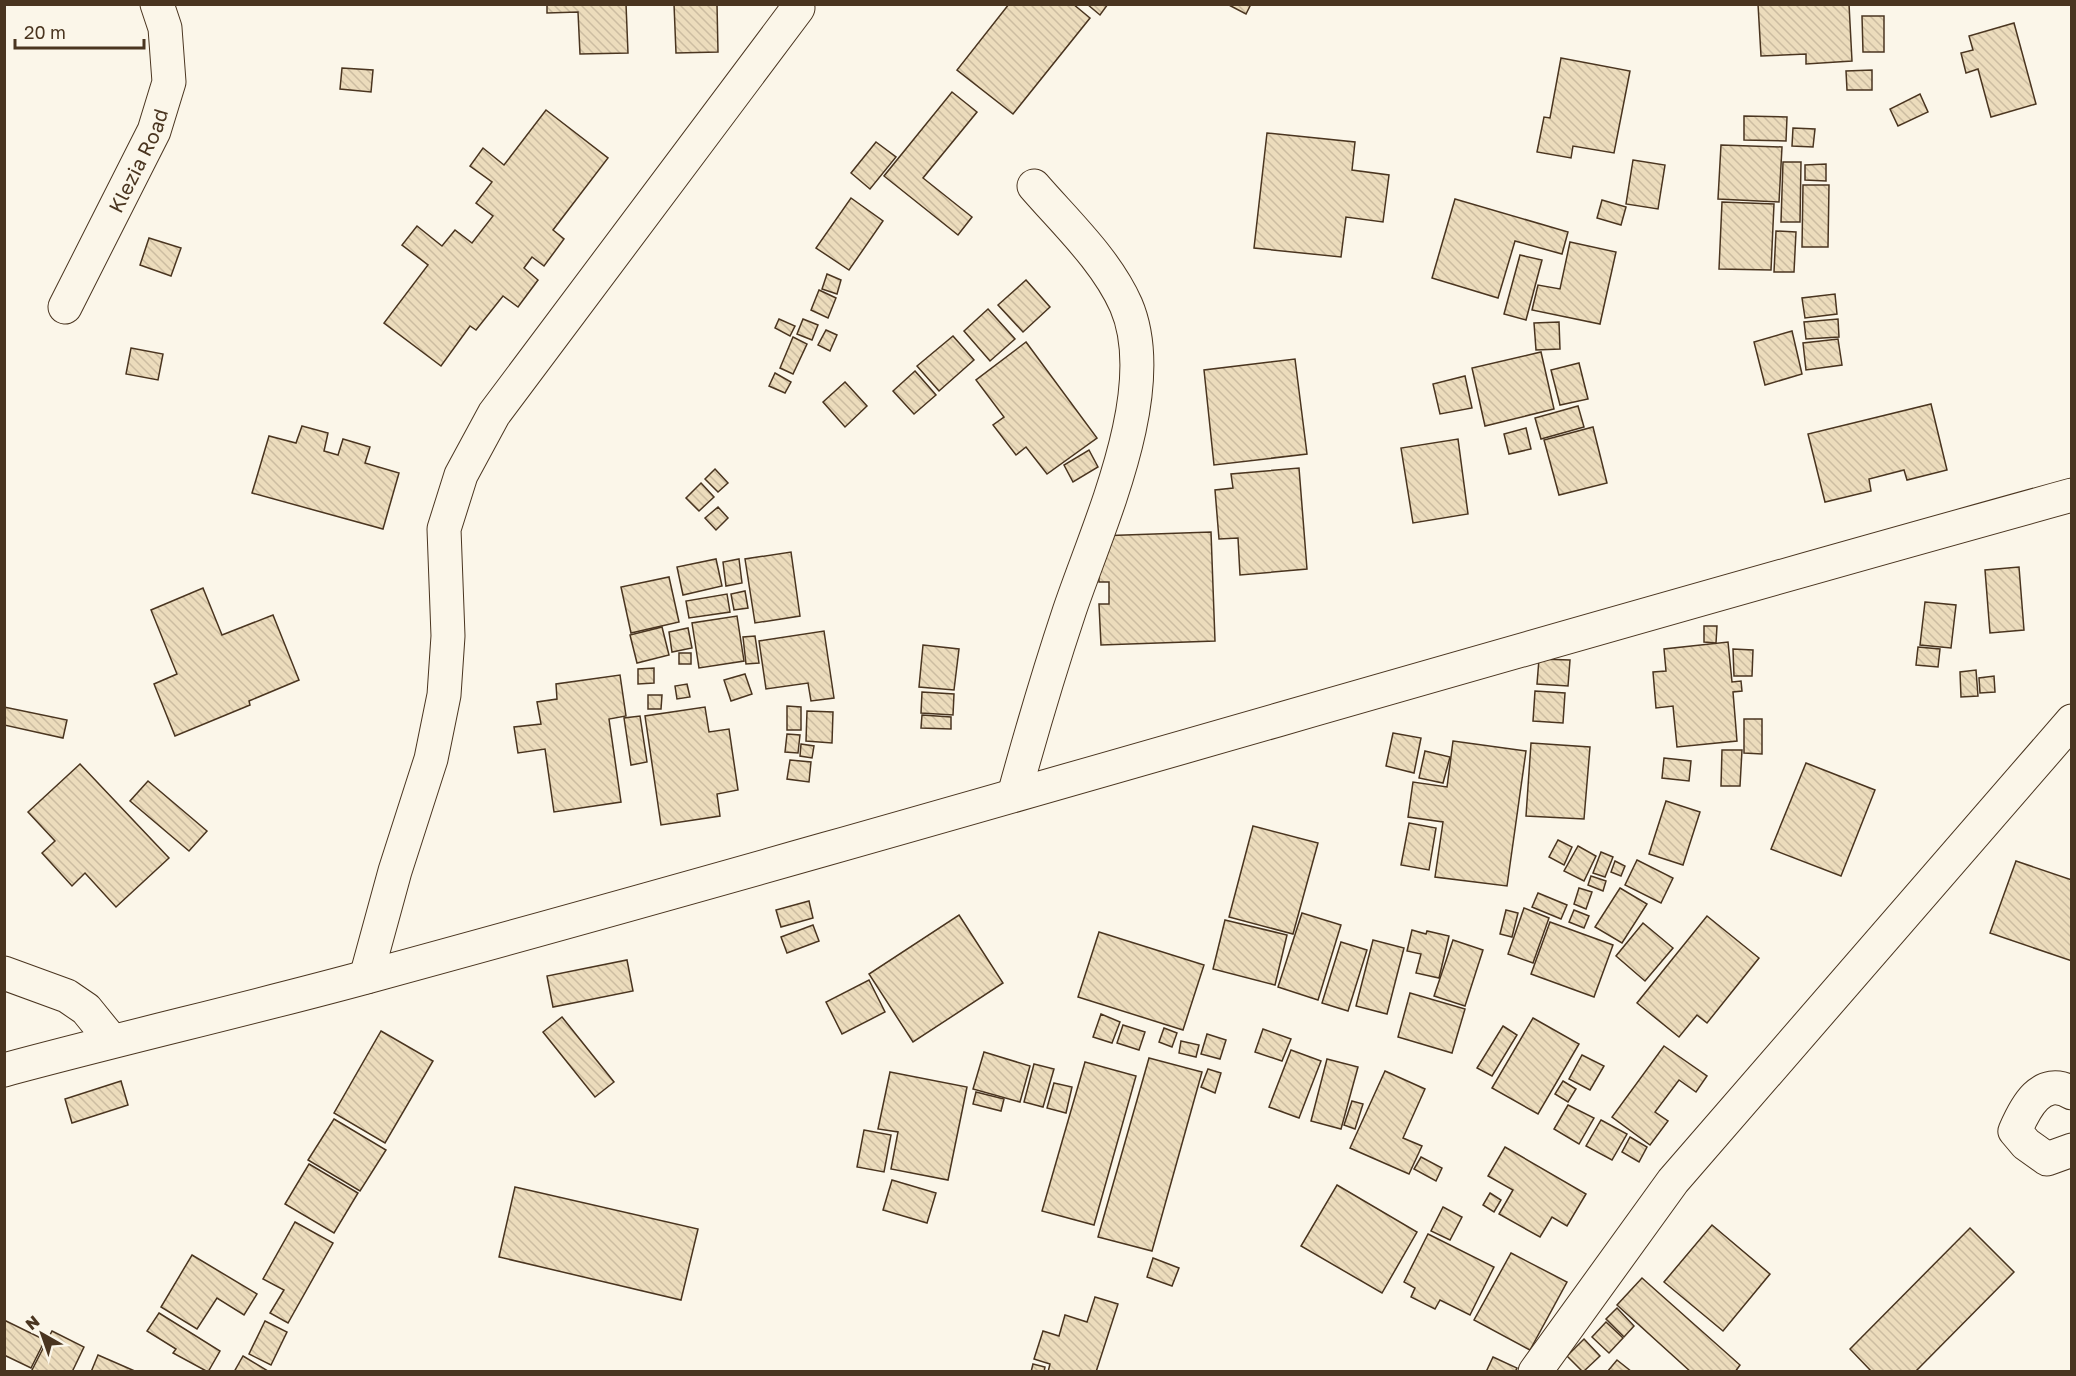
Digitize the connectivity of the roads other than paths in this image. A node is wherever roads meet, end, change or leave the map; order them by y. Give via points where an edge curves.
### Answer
1 (157, 4) edge
2 (798, 8) dead end
3 (1035, 186) dead end
4 (66, 307) dead end
5 (2072, 495) edge
6 (2072, 721) edge
7 (1014, 795) junction
8 (4, 973) edge
9 (366, 977) junction
10 (112, 1041) junction
11 (4, 1070) edge
12 (2072, 1093) edge
13 (2072, 1150) edge
14 (1535, 1371) edge

1 - 4 street, Klezia Road via 165,28 170,82 154,131
2 - 9 street via 494,414 461,475 444,529 448,636 444,695 431,759
3 - 7 street via 1102,264 1126,306 1136,351 1136,393 1127,444 1041,699
5 - 7 street via 1658,609
6 - 14 street via 1673,1181
7 - 9 street
8 - 10 street via 67,996 86,1009
9 - 10 street
10 - 11 street
12 - 13 street via 2064,1088 2043,1091 2026,1104 2015,1131 2047,1159

